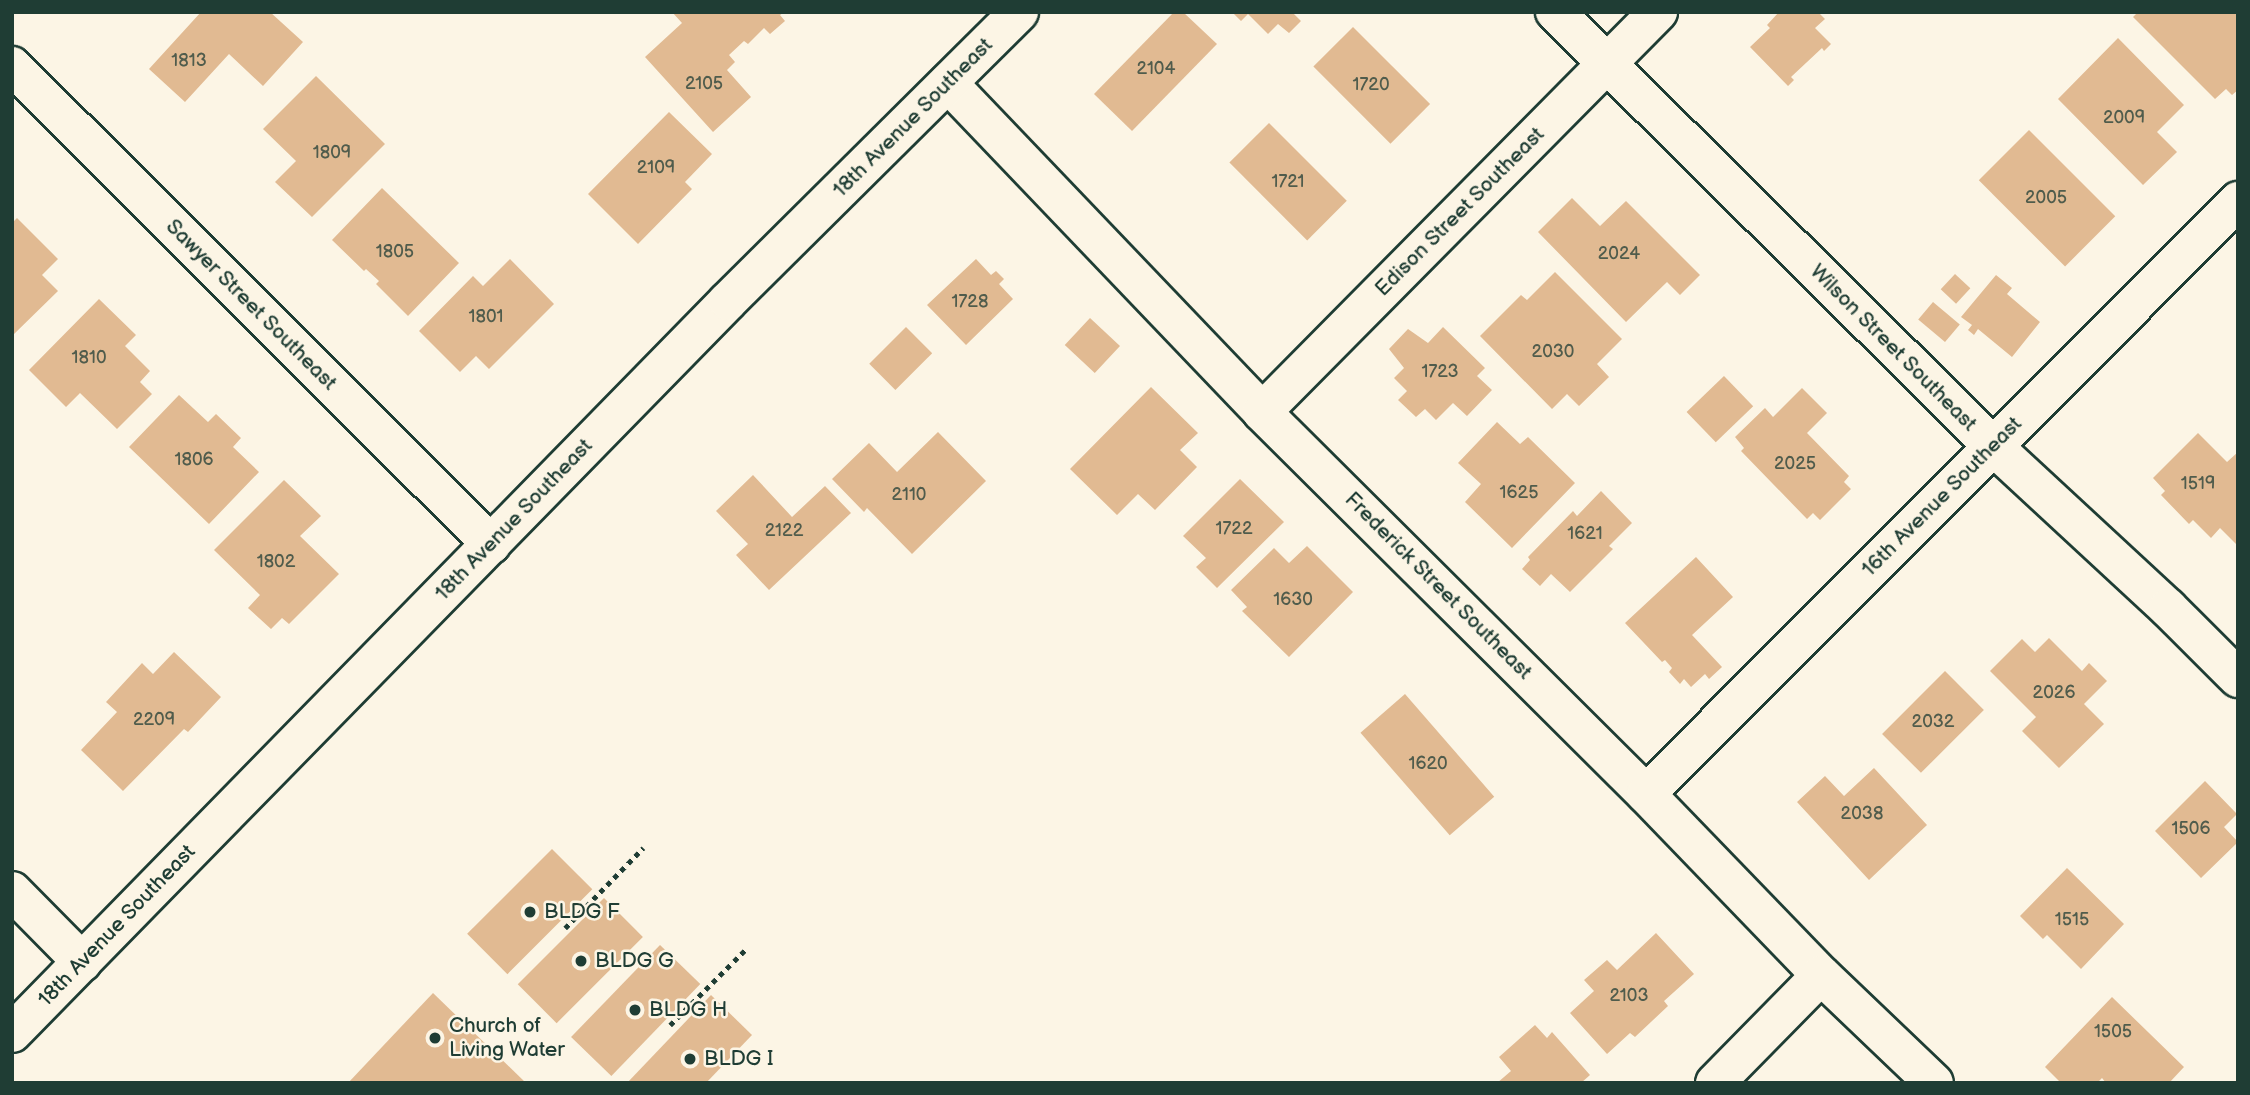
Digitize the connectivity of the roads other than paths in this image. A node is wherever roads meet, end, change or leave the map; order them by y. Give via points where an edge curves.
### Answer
1 (1019, 12) edge
2 (1555, 12) edge
3 (1658, 12) edge
4 (1606, 65) junction
5 (12, 66) edge
6 (948, 83) junction
7 (2238, 201) edge
8 (1262, 412) junction
9 (1993, 446) junction
10 (491, 544) junction
11 (2238, 678) edge
12 (1646, 794) junction
13 (12, 891) edge
14 (82, 962) junction
15 (1821, 975) junction
16 (12, 1033) edge
17 (1715, 1083) edge
18 (1934, 1083) edge

1 - 6 street, 18th Avenue Southeast
2 - 4 street, Wilson Street Southeast
3 - 4 street, Edison Street Southeast
4 - 8 street, Edison Street Southeast
4 - 9 street, Wilson Street Southeast
5 - 10 street, Sawyer Street Southeast
6 - 8 street, Frederick Street Southeast
6 - 10 street, 18th Avenue Southeast
7 - 9 street, 16th Avenue Southeast
8 - 12 street, Frederick Street Southeast
9 - 11 street, Wilson Street Southeast
9 - 12 street, 16th Avenue Southeast
10 - 14 street, 18th Avenue Southeast
12 - 15 street, Frederick Street Southeast
13 - 14 street
14 - 16 street, 18th Avenue Southeast
15 - 17 street
15 - 18 street, Frederick Street Southeast

